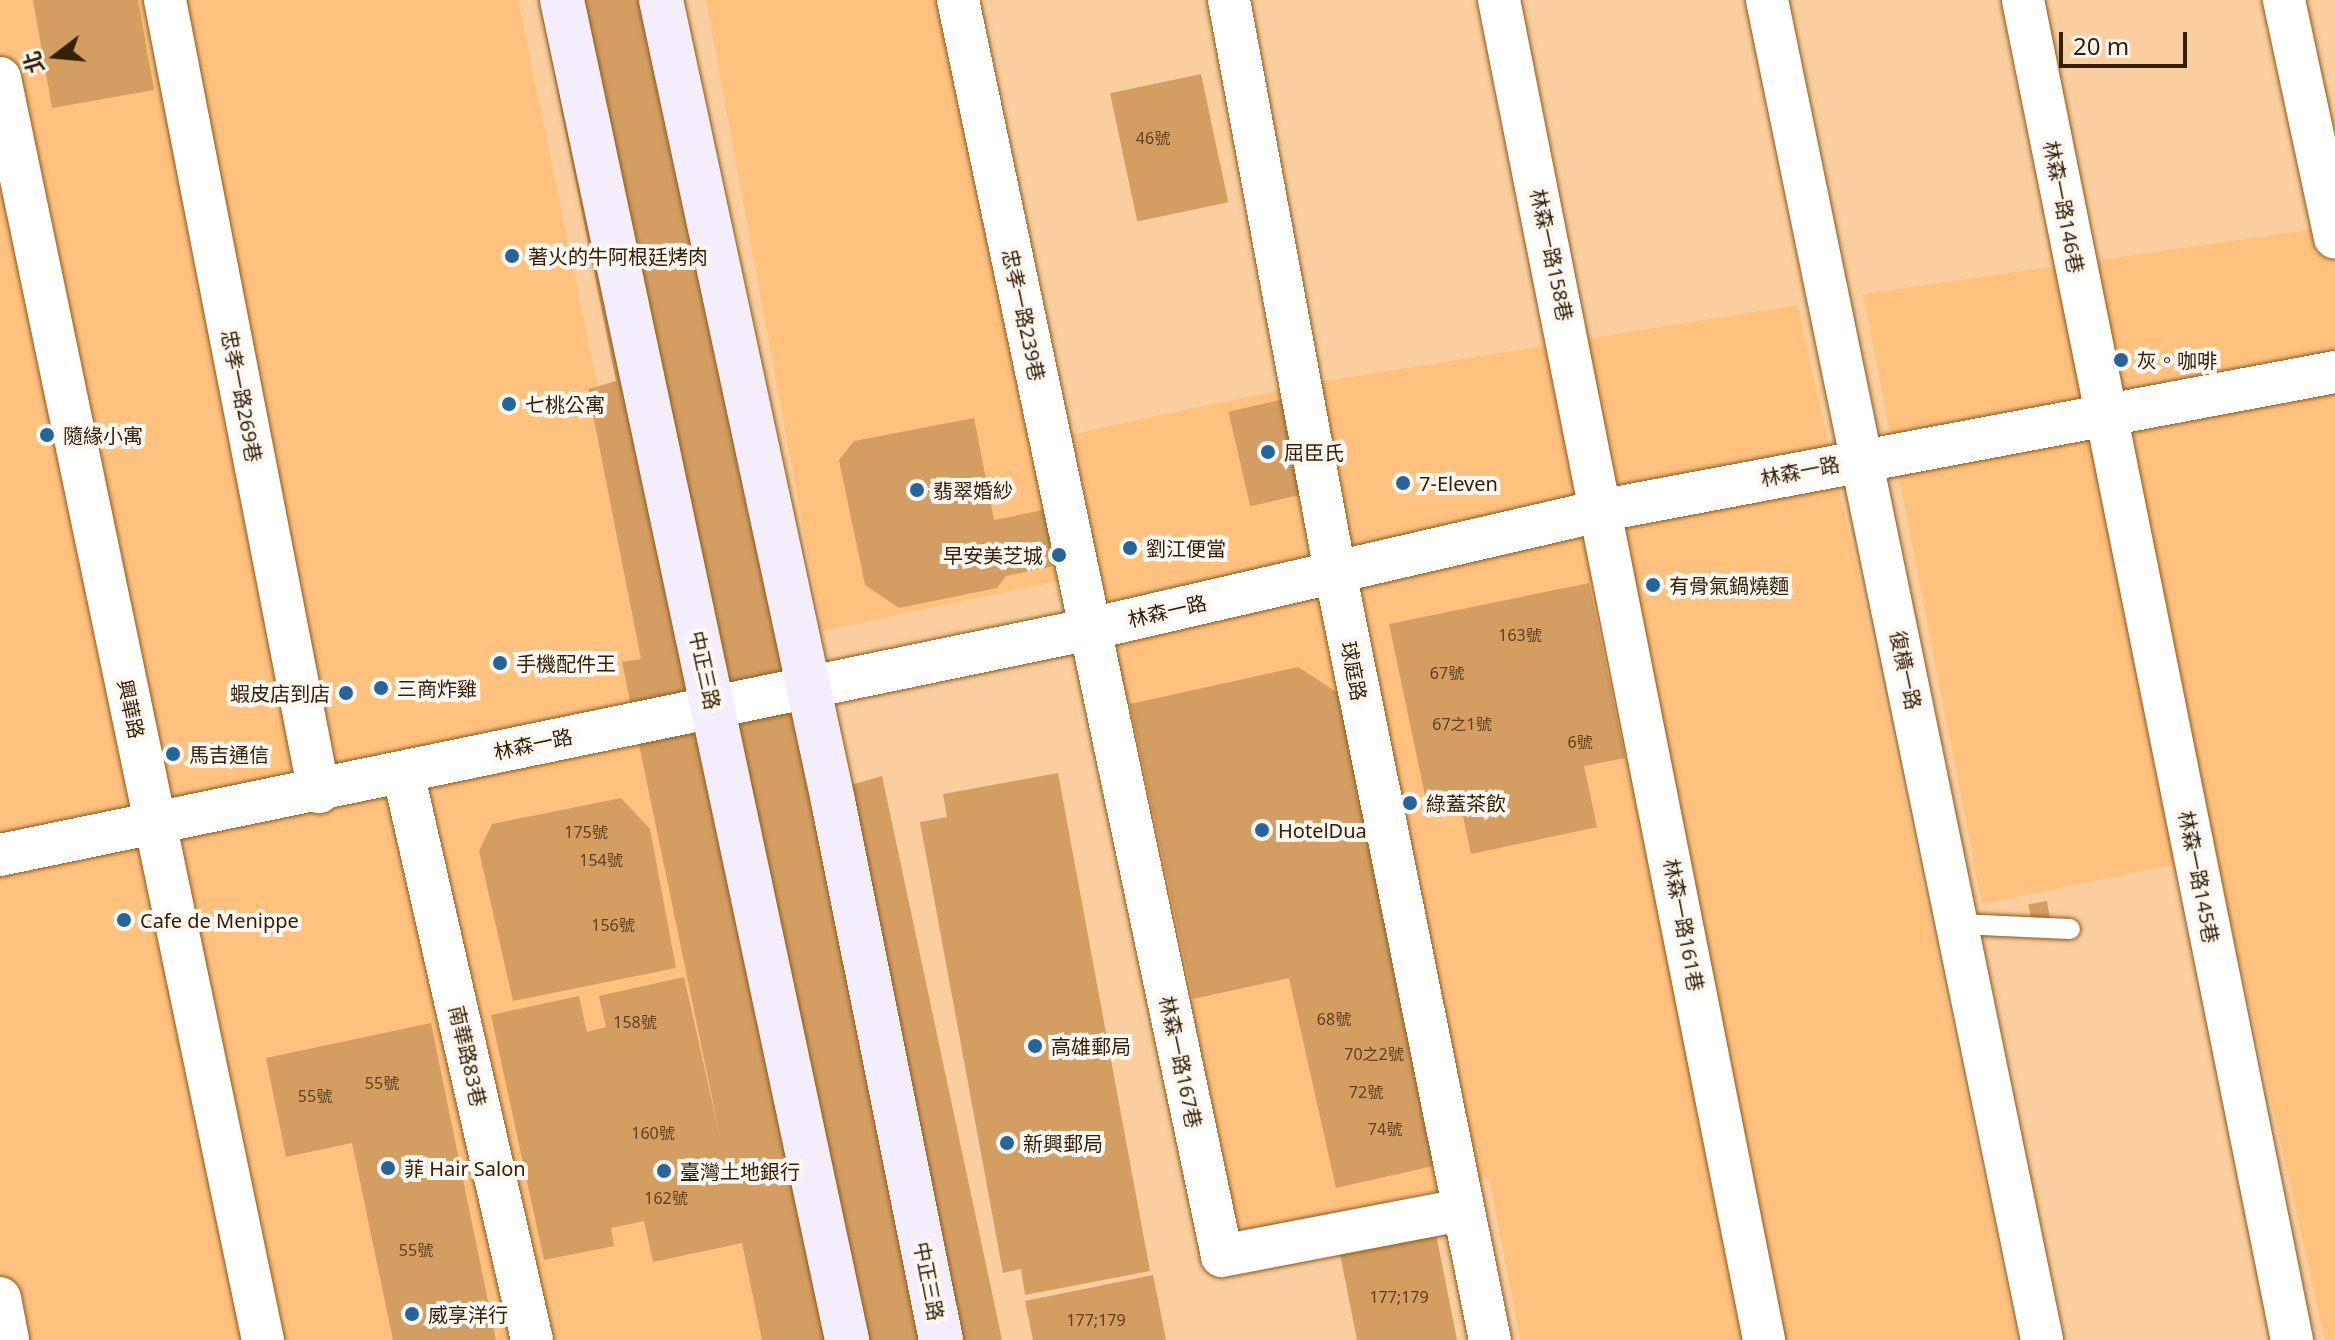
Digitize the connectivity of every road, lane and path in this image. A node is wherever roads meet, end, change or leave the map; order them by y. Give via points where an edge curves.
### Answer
1 (165, 0) edge
2 (562, 0) edge
3 (661, 0) edge
4 (958, 0) edge
5 (1229, 0) edge
6 (1499, 0) edge
7 (1767, 0) edge
8 (2023, 0) edge
9 (2284, 0) edge
10 (0, 78) edge
11 (2335, 238) edge
12 (2335, 372) edge
13 (2106, 414) junction
14 (1863, 459) junction
15 (1604, 510) junction
16 (1335, 572) junction
17 (1090, 629) junction
18 (808, 689) junction
19 (713, 708) junction
20 (403, 772) junction
21 (319, 792) junction
22 (156, 826) junction
23 (0, 855) edge
24 (1958, 924) junction
25 (2070, 929) dead end
26 (1461, 1210) junction
27 (0, 1298) edge
28 (8, 1340) edge
29 (263, 1340) edge
30 (532, 1340) edge
31 (847, 1340) edge
32 (941, 1340) edge
33 (1490, 1340) edge
34 (1764, 1340) edge
35 (2042, 1340) edge
36 (2292, 1340) edge

1 - 21 street, 忠孝一路269巷
2 - 19 street, 中正三路
3 - 18 street, 中正三路
4 - 17 street, 忠孝一路239巷
5 - 16 street, 球庭路
6 - 15 street, 林森一路158巷
7 - 14 street, 復橫一路
8 - 13 street, 林森一路146巷
9 - 11 street
10 - 22 street, 興華路
12 - 13 street, 林森一路
13 - 14 street, 林森一路
13 - 36 street, 林森一路145巷
14 - 15 street, 林森一路
14 - 24 street, 復橫一路
15 - 16 street, 林森一路
15 - 34 street, 林森一路161巷
16 - 17 street, 林森一路
16 - 26 street, 球庭路
17 - 18 street, 林森一路
17 - 26 street, 林森一路167巷 via 1222,1256
18 - 19 street, 林森一路
18 - 32 street, 中正三路
19 - 20 street, 林森一路
19 - 31 street, 中正三路
20 - 21 street, 林森一路
20 - 30 street, 南華路83巷
21 - 22 street, 林森一路
22 - 23 street, 林森一路
22 - 29 street, 興華路
24 - 25 lane
24 - 35 street, 復橫一路
26 - 33 street, 球庭路
27 - 28 street

